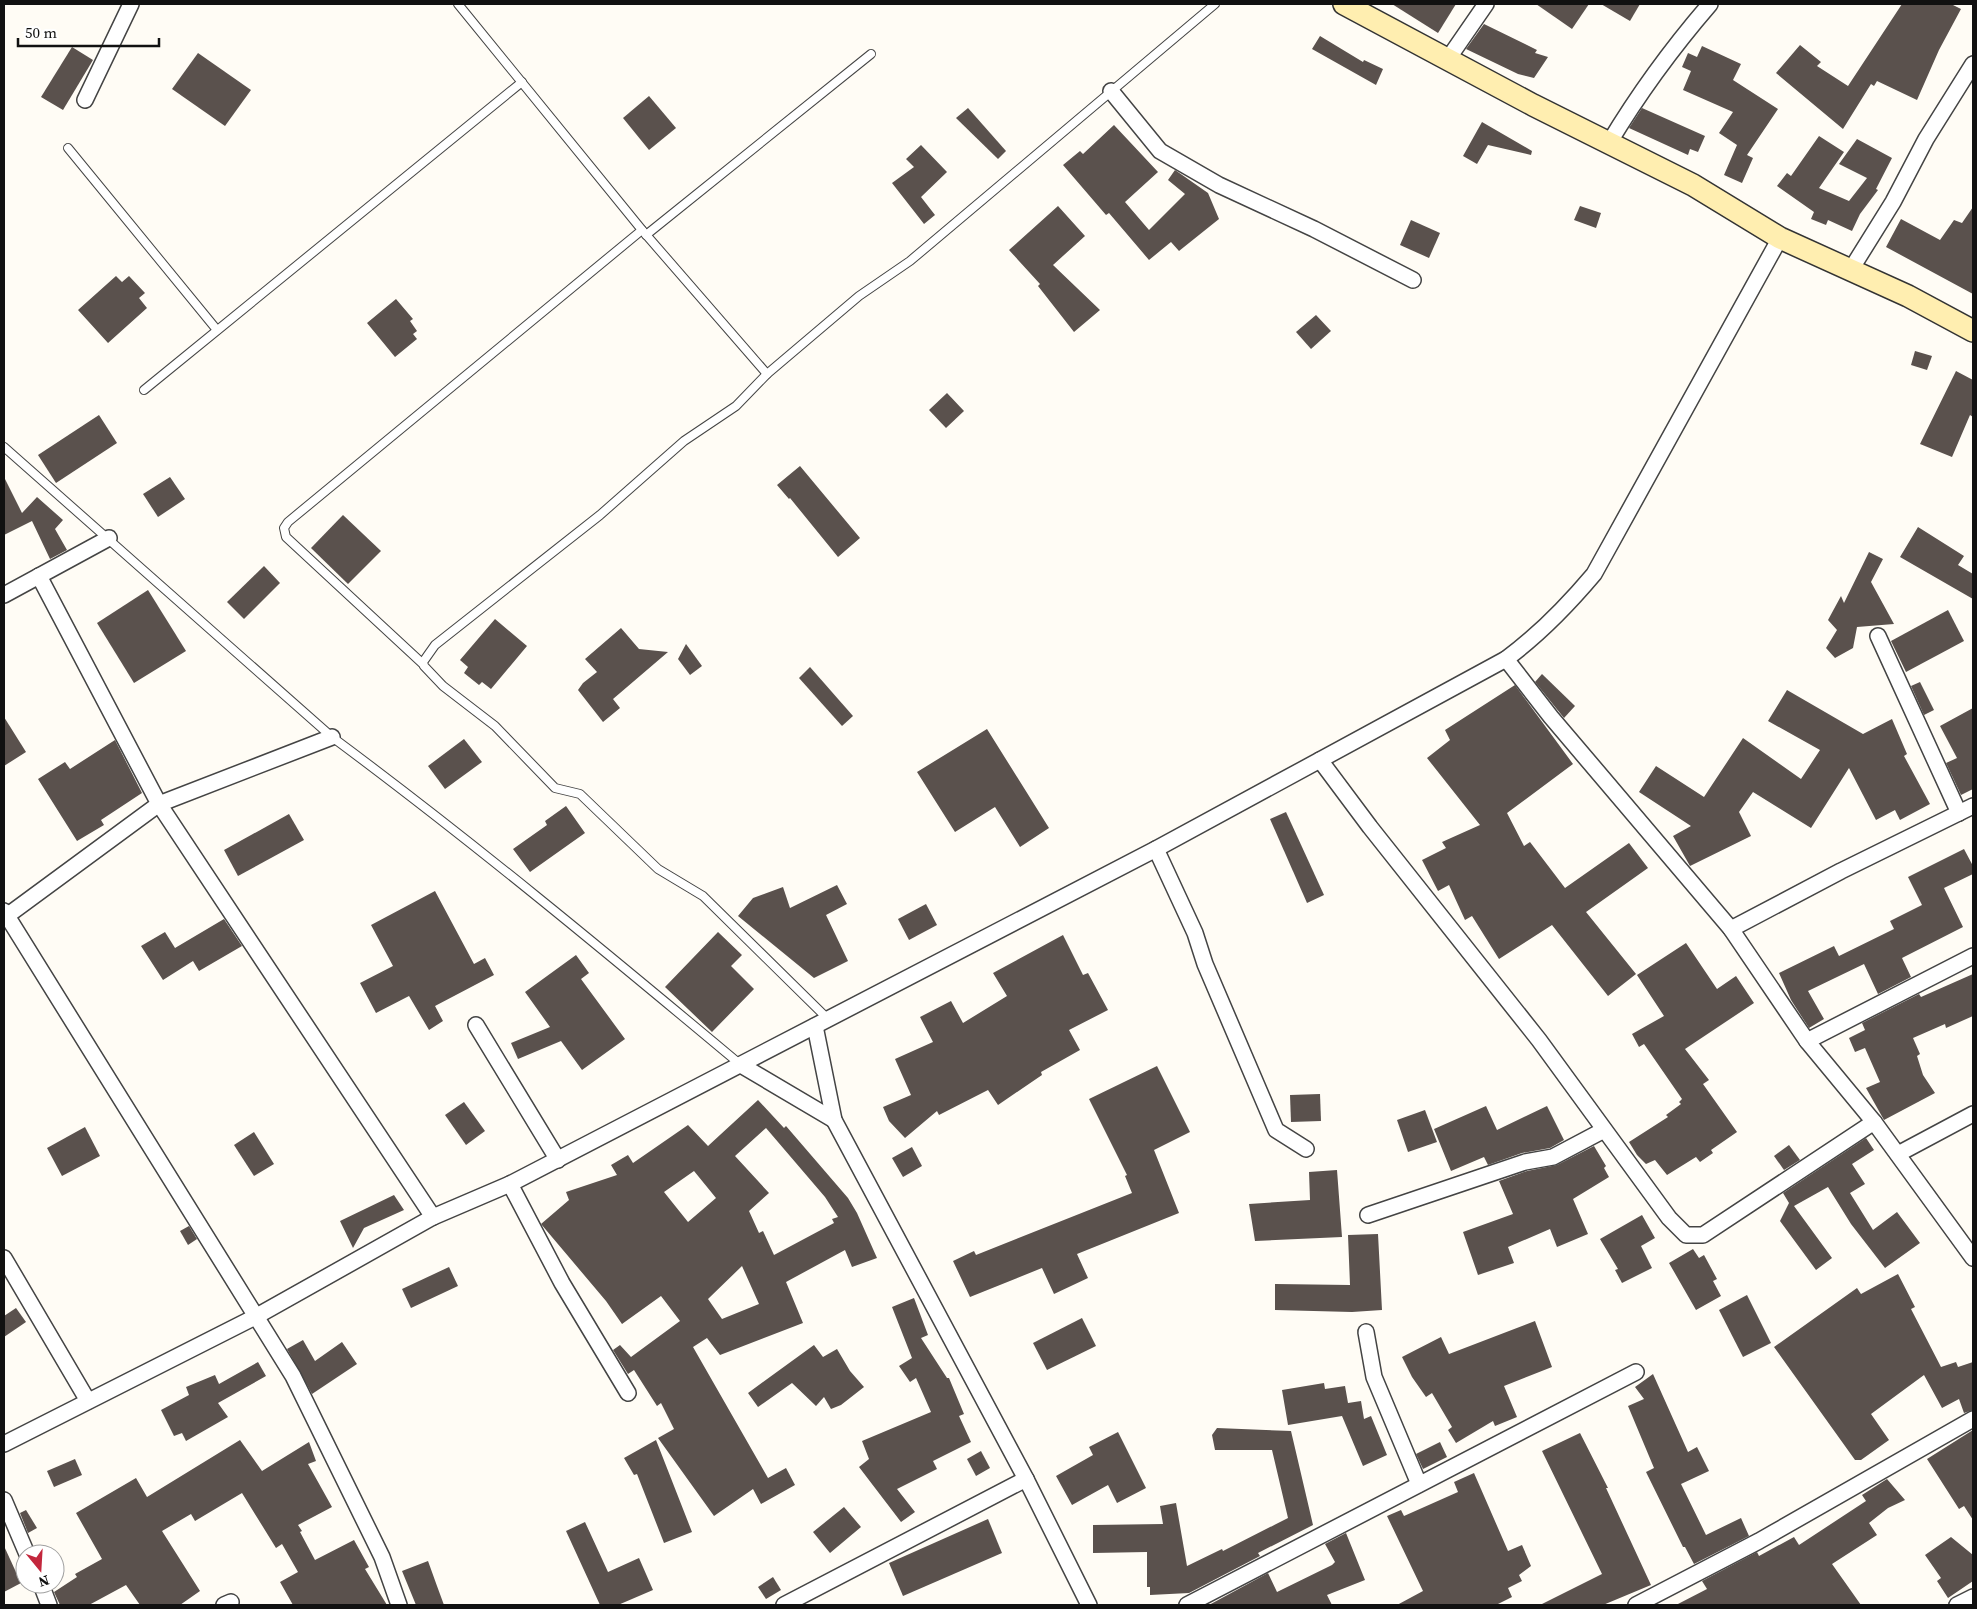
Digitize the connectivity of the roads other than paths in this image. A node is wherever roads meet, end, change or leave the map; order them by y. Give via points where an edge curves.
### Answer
1 (131, 4) edge
2 (458, 4) edge
3 (1215, 4) edge
4 (1344, 4) edge
5 (1486, 4) edge
6 (1710, 4) edge
7 (871, 54) dead end
8 (1448, 59) junction
9 (1973, 64) edge
10 (522, 82) junction
11 (1111, 91) junction
12 (85, 100) dead end
13 (1609, 143) junction
14 (68, 148) dead end
15 (644, 233) junction
16 (1780, 238) junction
17 (1850, 271) junction
18 (1413, 280) dead end
19 (217, 330) junction
20 (1973, 331) edge
21 (767, 374) junction
22 (144, 390) dead end
23 (4, 447) edge
24 (109, 538) junction
25 (39, 576) junction
26 (4, 595) edge
27 (1878, 636) dead end
28 (1506, 659) junction
29 (423, 664) junction
30 (332, 737) junction
31 (1320, 760) junction
32 (159, 804) junction
33 (1973, 806) edge
34 (1959, 813) junction
35 (1156, 849) junction
36 (5, 915) edge
37 (1731, 929) junction
38 (1973, 956) edge
39 (828, 1019) junction
40 (476, 1024) dead end
41 (814, 1026) junction
42 (1807, 1041) junction
43 (741, 1065) junction
44 (1973, 1114) edge
45 (834, 1120) junction
46 (1874, 1122) junction
47 (1604, 1130) junction
48 (1306, 1149) dead end
49 (1898, 1154) junction
50 (558, 1160) junction
51 (510, 1184) junction
52 (1368, 1214) dead end
53 (433, 1217) junction
54 (4, 1258) edge
55 (1973, 1258) edge
56 (257, 1316) junction
57 (1366, 1332) dead end
58 (1636, 1372) dead end
59 (628, 1393) dead end
60 (88, 1401) junction
61 (1973, 1419) edge
62 (4, 1444) edge
63 (1026, 1478) junction
64 (1419, 1484) junction
65 (4, 1500) edge
66 (23, 1544) edge
67 (1973, 1598) edge
68 (399, 1605) edge
69 (784, 1605) edge
70 (1089, 1605) edge
71 (1187, 1605) edge
72 (1636, 1605) edge
73 (1958, 1605) edge

1 - 12 street
2 - 10 lane
3 - 11 lane
4 - 8 street
5 - 8 street
6 - 13 street via 1671,49
7 - 15 lane
8 - 13 street
9 - 17 street
10 - 15 lane
10 - 19 lane
11 - 18 street via 1160,151 1219,185 1314,228
11 - 21 lane via 910,261 859,296
13 - 16 street via 1693,185
14 - 19 lane
15 - 21 lane
15 - 29 lane via 284,528 286,537
16 - 17 street
16 - 28 street via 1594,574 1562,613
17 - 20 street via 1908,296
19 - 22 lane
21 - 29 lane via 736,406 684,441 600,514 435,645
23 - 24 lane
24 - 25 street
24 - 30 lane
25 - 26 street
25 - 32 street
27 - 34 street
28 - 31 street
28 - 37 street via 1551,717
29 - 39 lane via 443,686 495,726 555,788 580,794 658,869 703,896
30 - 32 street
30 - 43 lane via 601,948
31 - 35 street
31 - 47 street via 1533,1033
32 - 36 street
32 - 53 street
33 - 34 street
34 - 37 street
35 - 39 street
35 - 48 street via 1195,933 1208,972 1276,1130
36 - 56 street
37 - 42 street
38 - 42 street
39 - 41 street
40 - 50 street
41 - 43 street
41 - 45 street
42 - 46 street
43 - 45 street
43 - 50 street
44 - 49 street
45 - 63 street
46 - 47 street via 1703,1234 1686,1235 1669,1218
46 - 49 street
47 - 52 street via 1554,1157 1525,1162
49 - 55 street
50 - 51 street
51 - 53 street
51 - 59 street via 562,1283
53 - 56 street
54 - 60 street
56 - 60 street
56 - 68 street via 293,1376 382,1557
57 - 64 street via 1374,1378
58 - 64 street
60 - 62 street
61 - 72 street via 1759,1541
63 - 69 street
63 - 70 street
64 - 71 street
65 - 66 street
67 - 73 street

